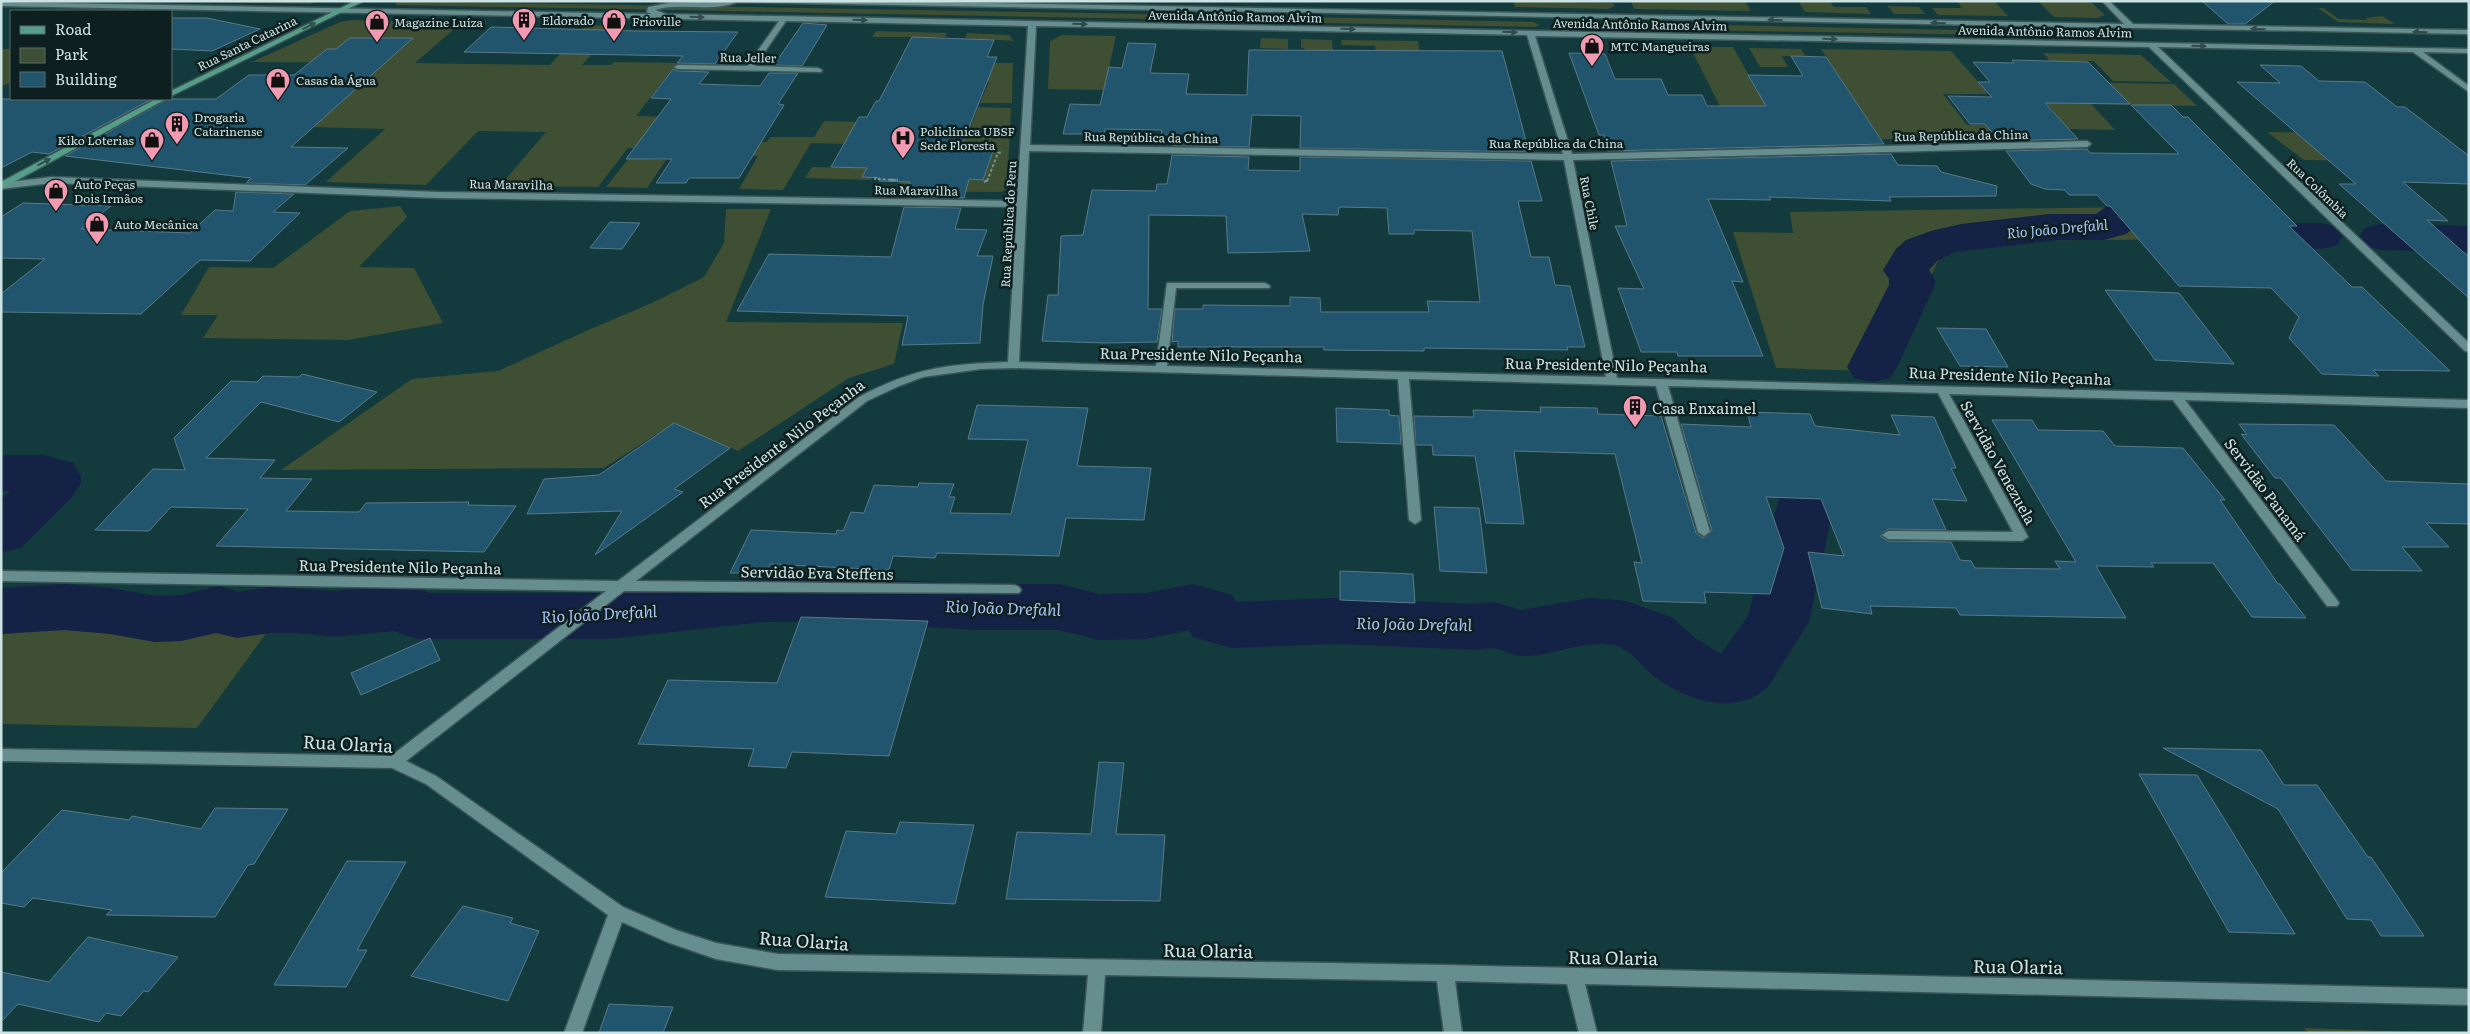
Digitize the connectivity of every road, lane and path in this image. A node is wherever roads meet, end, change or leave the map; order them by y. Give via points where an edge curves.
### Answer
1 (361, 1) edge
2 (734, 1) edge
3 (740, 1) edge
4 (2105, 1) edge
5 (1, 4) edge
6 (1207, 5) edge
7 (343, 10) junction
8 (671, 16) junction
9 (784, 19) junction
10 (1032, 23) junction
11 (2131, 26) junction
12 (2357, 31) junction
13 (2469, 32) edge
14 (1530, 33) junction
15 (2151, 45) junction
16 (2384, 49) junction
17 (2415, 50) junction
18 (2469, 51) edge
19 (678, 67) dead end
20 (749, 69) junction
21 (818, 70) dead end
22 (2469, 90) edge
23 (172, 94) edge
24 (160, 100) edge
25 (2087, 144) dead end
26 (1025, 146) junction
27 (1568, 157) junction
28 (876, 177) dead end
29 (903, 180) dead end
30 (978, 182) dead end
31 (1, 186) edge
32 (1022, 204) junction
33 (1265, 286) dead end
34 (2469, 349) edge
35 (1013, 365) junction
36 (1161, 369) junction
37 (1403, 375) junction
38 (1612, 380) junction
39 (1661, 382) junction
40 (1941, 389) junction
41 (2175, 396) junction
42 (2469, 404) edge
43 (1415, 520) dead end
44 (1704, 532) dead end
45 (1888, 535) dead end
46 (1, 576) edge
47 (620, 586) junction
48 (1014, 590) dead end
49 (2332, 603) dead end
50 (1, 755) edge
51 (394, 762) junction
52 (617, 912) junction
53 (1097, 969) junction
54 (1445, 973) junction
55 (1574, 976) junction
56 (2469, 997) edge
57 (573, 1033) edge
58 (1092, 1033) edge
59 (1452, 1033) edge
60 (1588, 1033) edge

1 - 7 main road, Rua Santa Catarina
2 - 8 street via 724,4 666,3 651,9 654,13
3 - 6 street, Avenida Antônio Ramos Alvim
4 - 11 street
5 - 7 street, Avenida Antônio Ramos Alvim
11 -> 6 street, Avenida Antônio Ramos Alvim
7 - 8 street, Avenida Antônio Ramos Alvim
23 -> 7 main road, Rua Santa Catarina
8 -> 9 street, Avenida Antônio Ramos Alvim
9 -> 10 street, Avenida Antônio Ramos Alvim
9 - 20 street
10 -> 14 street, Avenida Antônio Ramos Alvim
10 - 26 street, Rua República do Peru
12 -> 11 street, Avenida Antônio Ramos Alvim
13 -> 12 street, Avenida Antônio Ramos Alvim
12 - 16 street
14 -> 15 street, Avenida Antônio Ramos Alvim
14 - 27 street, Rua Chile
15 -> 16 street, Avenida Antônio Ramos Alvim
15 - 34 street, Rua Colômbia
16 - 17 street, Avenida Antônio Ramos Alvim
17 - 18 street, Avenida Antônio Ramos Alvim
17 - 22 street
19 - 20 street, Rua Jeller
20 - 21 street, Rua Jeller
31 -> 24 main road
25 - 27 street, Rua República da China
26 - 27 street, Rua República da China
26 - 30 path via 998,153 987,182
26 - 32 street, Rua República do Peru
27 - 38 street, Rua Chile
28 - 29 path
31 - 32 street, Rua Maravilha via 52,180 447,195
32 - 35 street, Rua República do Peru
33 - 36 street via 1171,285
35 - 36 street, Rua Presidente Nilo Peçanha
35 - 47 street, Rua Presidente Nilo Peçanha via 927,372 863,399
36 - 37 street, Rua Presidente Nilo Peçanha
37 - 38 street, Rua Presidente Nilo Peçanha
37 - 43 street
38 - 39 street, Rua Presidente Nilo Peçanha
39 - 40 street, Rua Presidente Nilo Peçanha
39 - 44 street
40 - 41 street, Rua Presidente Nilo Peçanha
40 - 45 street, Servidão Venezuela via 2022,537
41 - 42 street, Rua Presidente Nilo Peçanha
41 - 49 street, Servidão Panamá
46 - 47 street, Rua Presidente Nilo Peçanha
47 - 48 street, Servidão Eva Steffens
47 - 51 street
50 - 51 street, Rua Olaria
51 - 52 street, Rua Olaria via 431,780
52 - 53 street, Rua Olaria via 673,937 716,951 778,962
52 - 57 street
53 - 54 street, Rua Olaria
53 - 58 street
54 - 55 street, Rua Olaria
54 - 59 street
55 - 56 street, Rua Olaria
55 - 60 street

